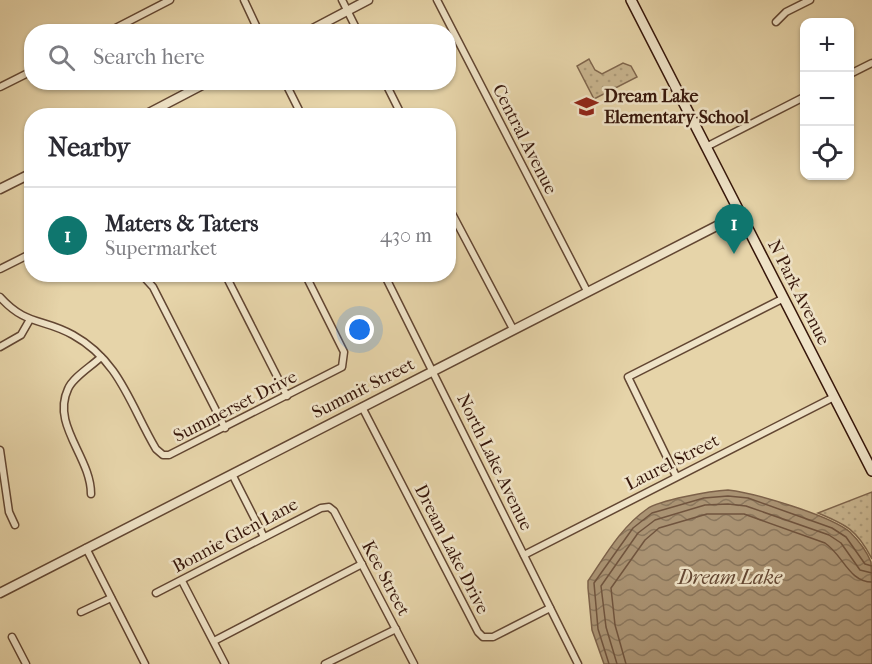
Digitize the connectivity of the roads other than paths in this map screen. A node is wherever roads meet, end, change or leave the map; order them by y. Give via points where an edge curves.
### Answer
1 (170, 0) edge
2 (244, 0) edge
3 (342, 0) edge
4 (369, 0) edge
5 (436, 0) edge
6 (631, 0) edge
7 (810, 0) edge
8 (347, 11) junction
9 (776, 22) dead end
10 (124, 24) edge
11 (255, 24) edge
12 (322, 24) edge
13 (354, 24) edge
14 (448, 24) edge
15 (456, 39) edge
16 (872, 63) edge
17 (853, 72) edge
18 (24, 75) edge
19 (0, 87) edge
20 (193, 90) edge
21 (289, 90) edge
22 (389, 90) edge
23 (800, 99) edge
24 (158, 108) edge
25 (298, 108) edge
26 (398, 108) edge
27 (706, 147) junction
28 (24, 177) edge
29 (0, 189) edge
30 (740, 213) junction
31 (456, 221) edge
32 (24, 257) edge
33 (0, 269) edge
34 (148, 282) edge
35 (229, 282) edge
36 (309, 282) edge
37 (388, 282) edge
38 (587, 291) junction
39 (0, 297) edge
40 (784, 298) junction
41 (29, 321) junction
42 (513, 329) junction
43 (0, 347) edge
44 (101, 357) junction
45 (433, 370) junction
46 (287, 396) junction
47 (834, 397) junction
48 (362, 407) junction
49 (225, 428) junction
50 (0, 450) edge
51 (872, 471) edge
52 (232, 474) junction
53 (676, 476) junction
54 (91, 494) dead end
55 (329, 507) joint
56 (15, 525) dead end
57 (264, 537) junction
58 (86, 548) junction
59 (524, 555) junction
60 (363, 564) junction
61 (182, 581) junction
62 (0, 593) edge
63 (156, 593) dead end
64 (111, 598) junction
65 (550, 608) junction
66 (81, 612) dead end
67 (396, 628) junction
68 (12, 637) dead end
69 (214, 641) junction
70 (26, 664) edge
71 (145, 664) edge
72 (225, 664) edge
73 (326, 664) edge
74 (414, 664) edge
75 (578, 664) edge

1 - 10 street
2 - 11 street
3 - 8 street
4 - 8 street
5 - 14 street, Central Avenue
6 - 27 main road, N Park Avenue
7 - 9 street
8 - 12 street
8 - 13 street
15 - 38 street, Central Avenue
16 - 17 street
18 - 19 street
20 - 24 street
21 - 25 street
22 - 26 street
23 - 27 street
27 - 30 main road, N Park Avenue
28 - 29 street
30 - 38 street, Summit Street
30 - 40 main road, N Park Avenue
31 - 42 street
32 - 33 street
34 - 49 street
35 - 46 street
36 - 46 street, Summerset Drive via 345,361 337,371
37 - 45 street, North Lake Avenue
38 - 42 street, Summit Street
39 - 41 street, Summerset Drive
40 - 47 main road, N Park Avenue
40 - 53 street via 628,377
41 - 43 street via 21,334
41 - 44 street, Summerset Drive via 71,333
42 - 45 street, Summit Street
44 - 49 street, Summerset Drive via 117,373 160,453 177,453
44 - 54 street via 69,387 63,406 64,421 91,477
45 - 48 street, Summit Street
45 - 59 street, North Lake Avenue
46 - 49 street, Summerset Drive
47 - 51 main road, N Park Avenue
47 - 53 street, Laurel Street
48 - 52 street, Summit Street
48 - 65 street, Dream Lake Drive via 478,632 494,638
50 - 56 street via 9,512
52 - 57 street
52 - 58 street, Summit Street
53 - 59 street, Laurel Street
55 - 57 street, Bonnie Glen Lane
55 - 60 street, Kee Street
57 - 61 street, Bonnie Glen Lane
58 - 62 street, Summit Street
58 - 64 street
59 - 65 street, North Lake Avenue
60 - 67 street, Kee Street
60 - 69 street
61 - 63 street, Bonnie Glen Lane
61 - 69 street
64 - 66 street
64 - 71 street
65 - 75 street, North Lake Avenue
67 - 73 street
67 - 74 street, Kee Street
68 - 70 street
69 - 72 street

